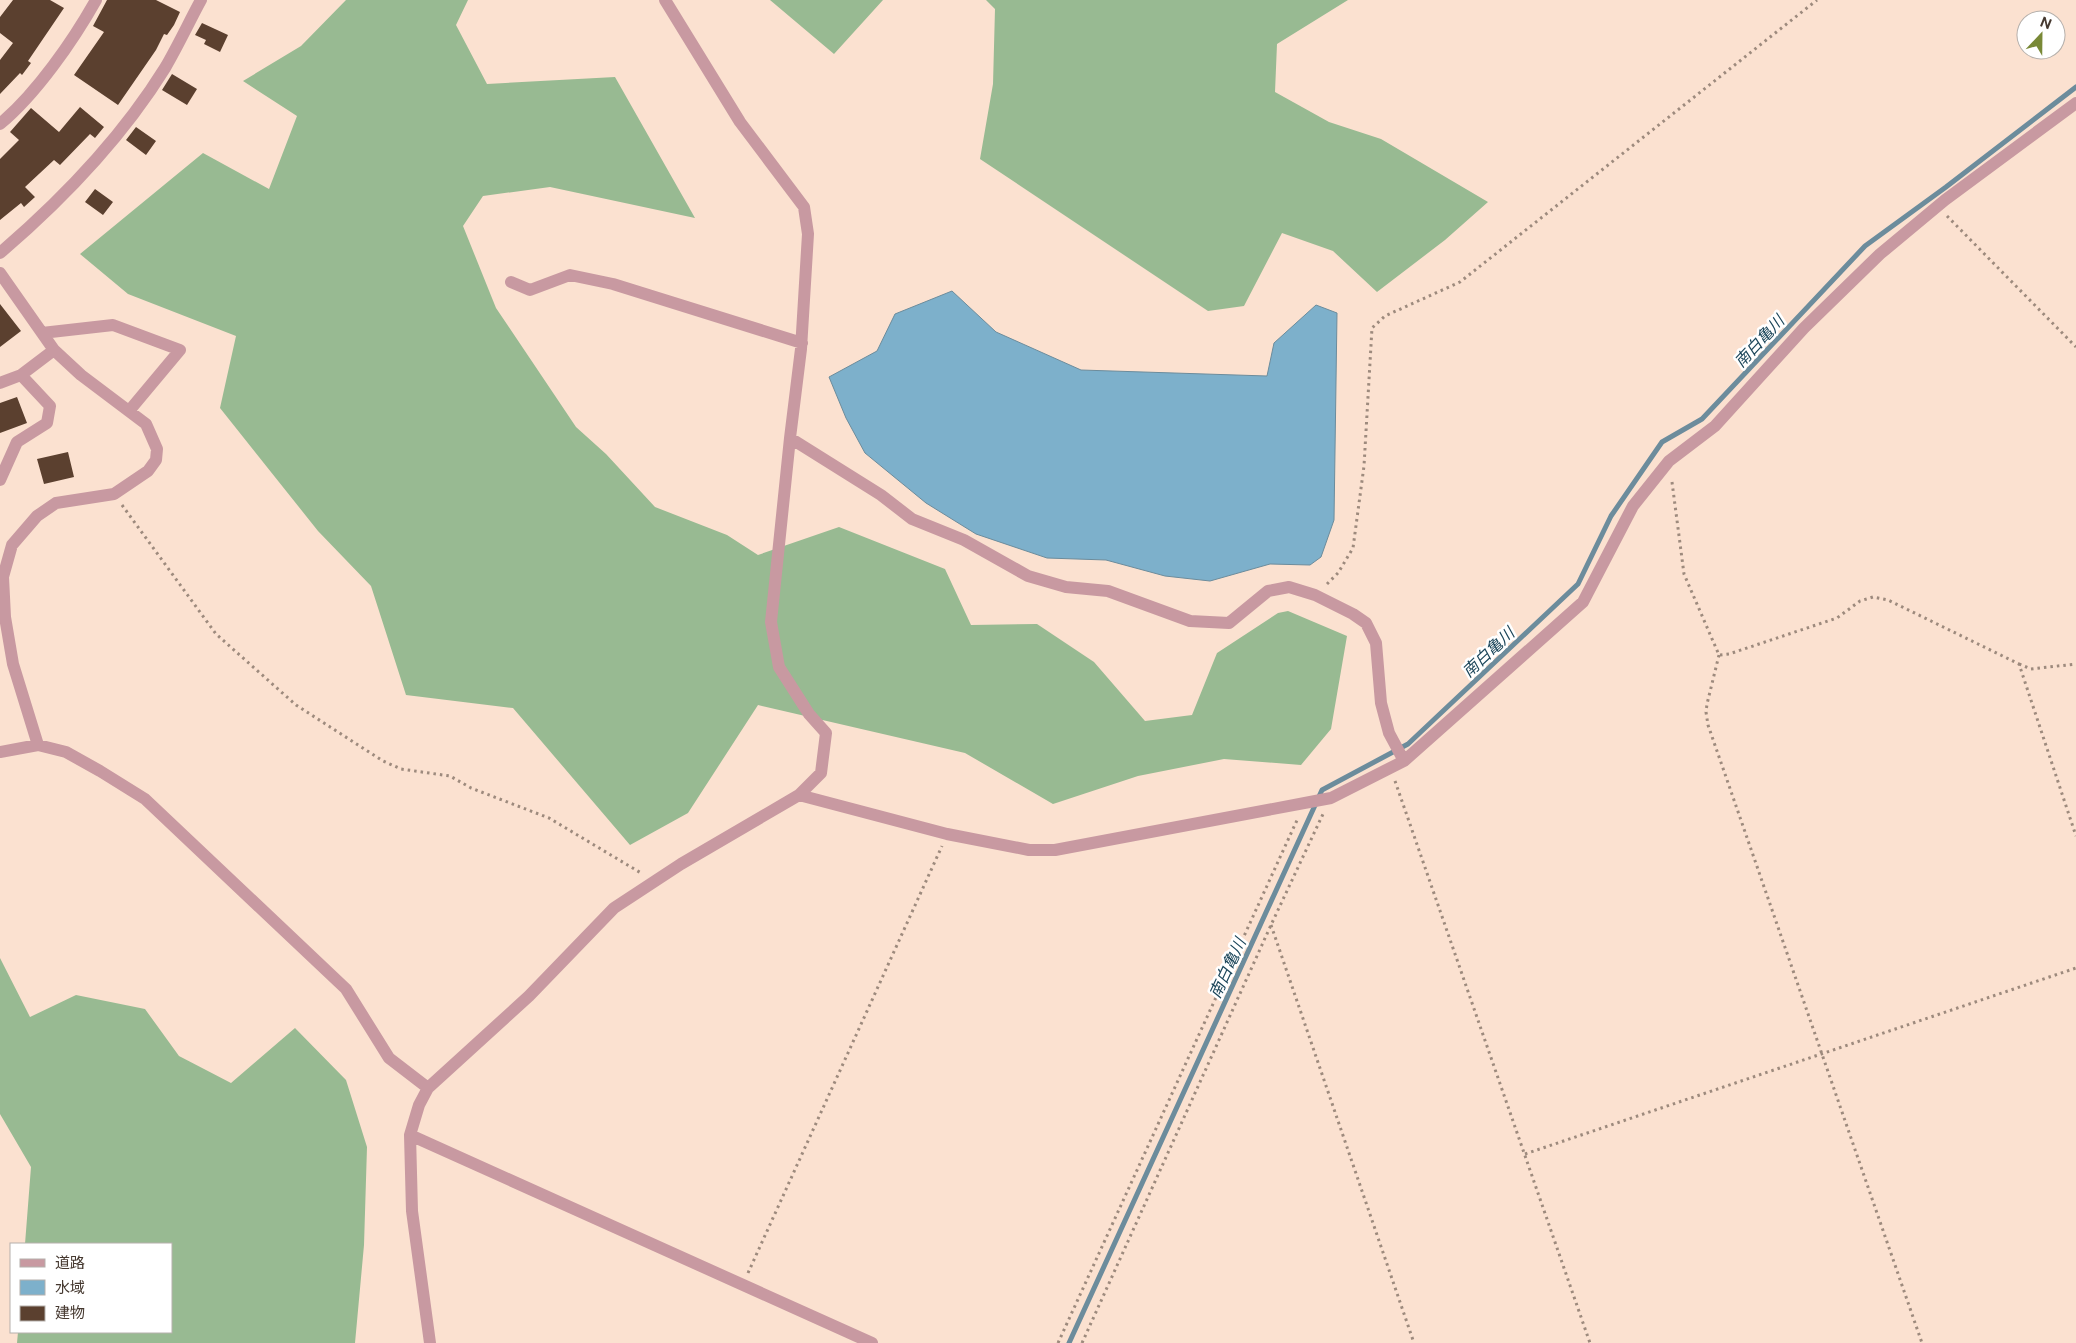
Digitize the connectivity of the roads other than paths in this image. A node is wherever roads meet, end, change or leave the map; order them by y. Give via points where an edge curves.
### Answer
1 (96, 0) edge
2 (201, 0) edge
3 (664, 0) edge
4 (2076, 103) edge
5 (0, 124) edge
6 (0, 253) edge
7 (0, 273) edge
8 (511, 282) dead end
9 (42, 333) junction
10 (802, 343) junction
11 (54, 350) junction
12 (21, 375) junction
13 (0, 383) edge
14 (129, 411) junction
15 (790, 438) junction
16 (0, 480) edge
17 (3, 562) edge
18 (38, 745) junction
19 (0, 752) edge
20 (1404, 762) junction
21 (799, 795) junction
22 (428, 1088) junction
23 (410, 1135) junction
24 (430, 1343) edge
25 (872, 1343) edge

1 - 5 street via 44,78
2 - 6 street via 165,67 129,120 86,172 38,221
3 - 10 street via 740,122 804,207 808,234
4 - 20 street via 1880,254 1714,426 1669,461 1633,506 1583,602
7 - 9 street
8 - 10 street via 530,290 570,275 613,284
9 - 11 street
9 - 14 street via 113,326 180,350
10 - 15 street
11 - 12 street
11 - 14 street
12 - 13 street
12 - 16 street via 50,406 47,423 17,442
14 - 17 street via 146,424 157,448 156,460 148,471 114,494 56,503 37,516 12,545
15 - 20 street via 881,495 912,519 964,540 1028,576 1066,587 1108,591 1190,621 1229,624 1268,592 1290,588 1315,595 1353,614 1366,623 1376,642 1382,703 1389,733
15 - 21 street via 771,622 779,667 809,714 826,733 821,774
17 - 18 street via 3,598 13,664
18 - 19 street
18 - 22 street via 66,752 145,799 346,989 388,1058
20 - 21 street via 1331,798 1055,850 1029,850 947,834
21 - 22 street via 680,864 614,908 529,996
22 - 23 street
23 - 24 street via 412,1211
23 - 25 street

